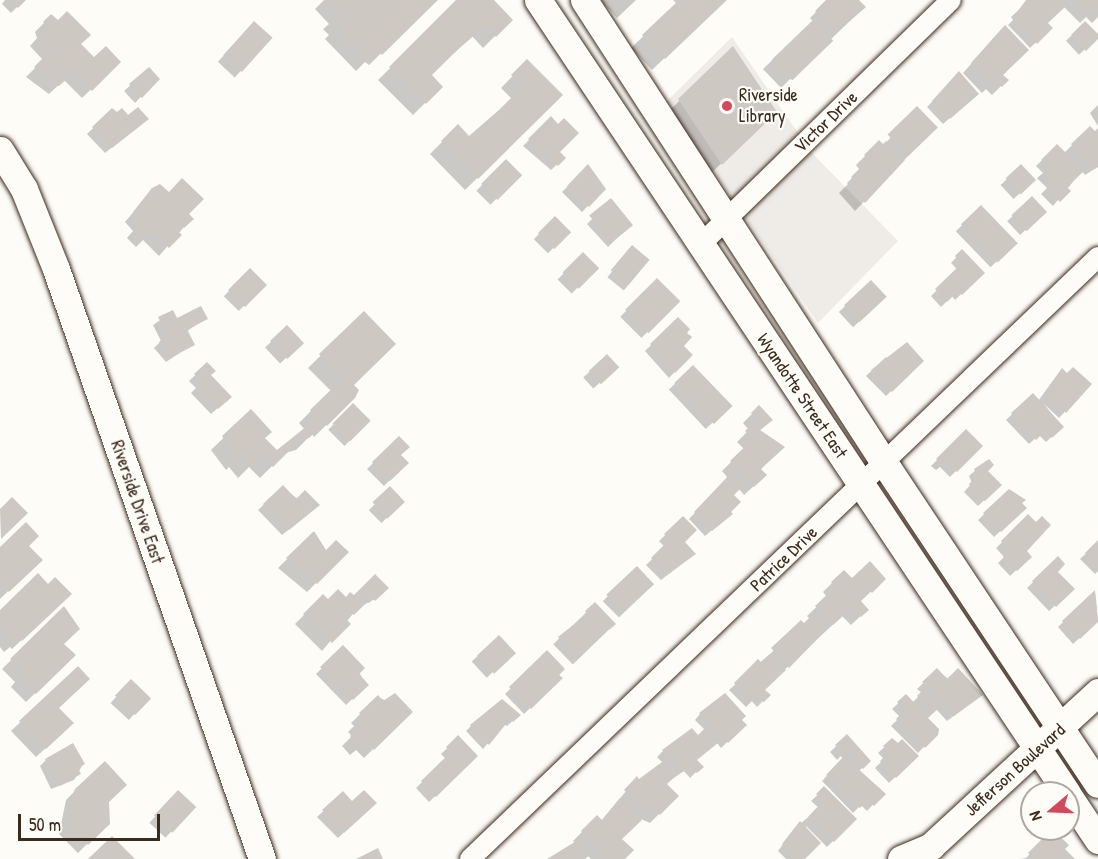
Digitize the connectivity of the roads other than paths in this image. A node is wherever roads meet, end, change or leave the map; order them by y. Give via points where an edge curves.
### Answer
1 (537, 0) edge
2 (584, 0) edge
3 (951, 0) edge
4 (0, 150) edge
5 (727, 219) junction
6 (701, 244) junction
7 (1098, 257) edge
8 (885, 464) junction
9 (861, 485) junction
10 (1098, 692) edge
11 (1060, 729) junction
12 (1038, 750) junction
13 (1058, 781) edge
14 (1098, 784) edge
15 (1080, 813) edge
16 (1098, 840) edge
17 (929, 852) edge
18 (262, 859) edge
19 (470, 859) edge
20 (901, 859) edge

1 - 6 main road, Wyandotte Street East
2 - 5 main road, Wyandotte Street East
3 - 5 street, Victor Drive
4 - 18 main road, Riverside Drive East via 24,189 56,269
5 - 6 street, Victor Drive
5 - 8 main road, Wyandotte Street East
6 - 9 main road, Wyandotte Street East
7 - 8 street, Patrice Drive
8 - 9 street, Patrice Drive
8 - 11 main road, Wyandotte Street East
9 - 12 main road, Wyandotte Street East
9 - 19 street, Patrice Drive
10 - 11 main road, Jefferson Boulevard
11 - 12 main road, Jefferson Boulevard
11 - 14 main road, Wyandotte Street East
12 - 13 main road, Wyandotte Street East
12 - 17 main road, Jefferson Boulevard
15 - 16 main road, Wyandotte Street East
17 - 20 main road, Jefferson Boulevard

